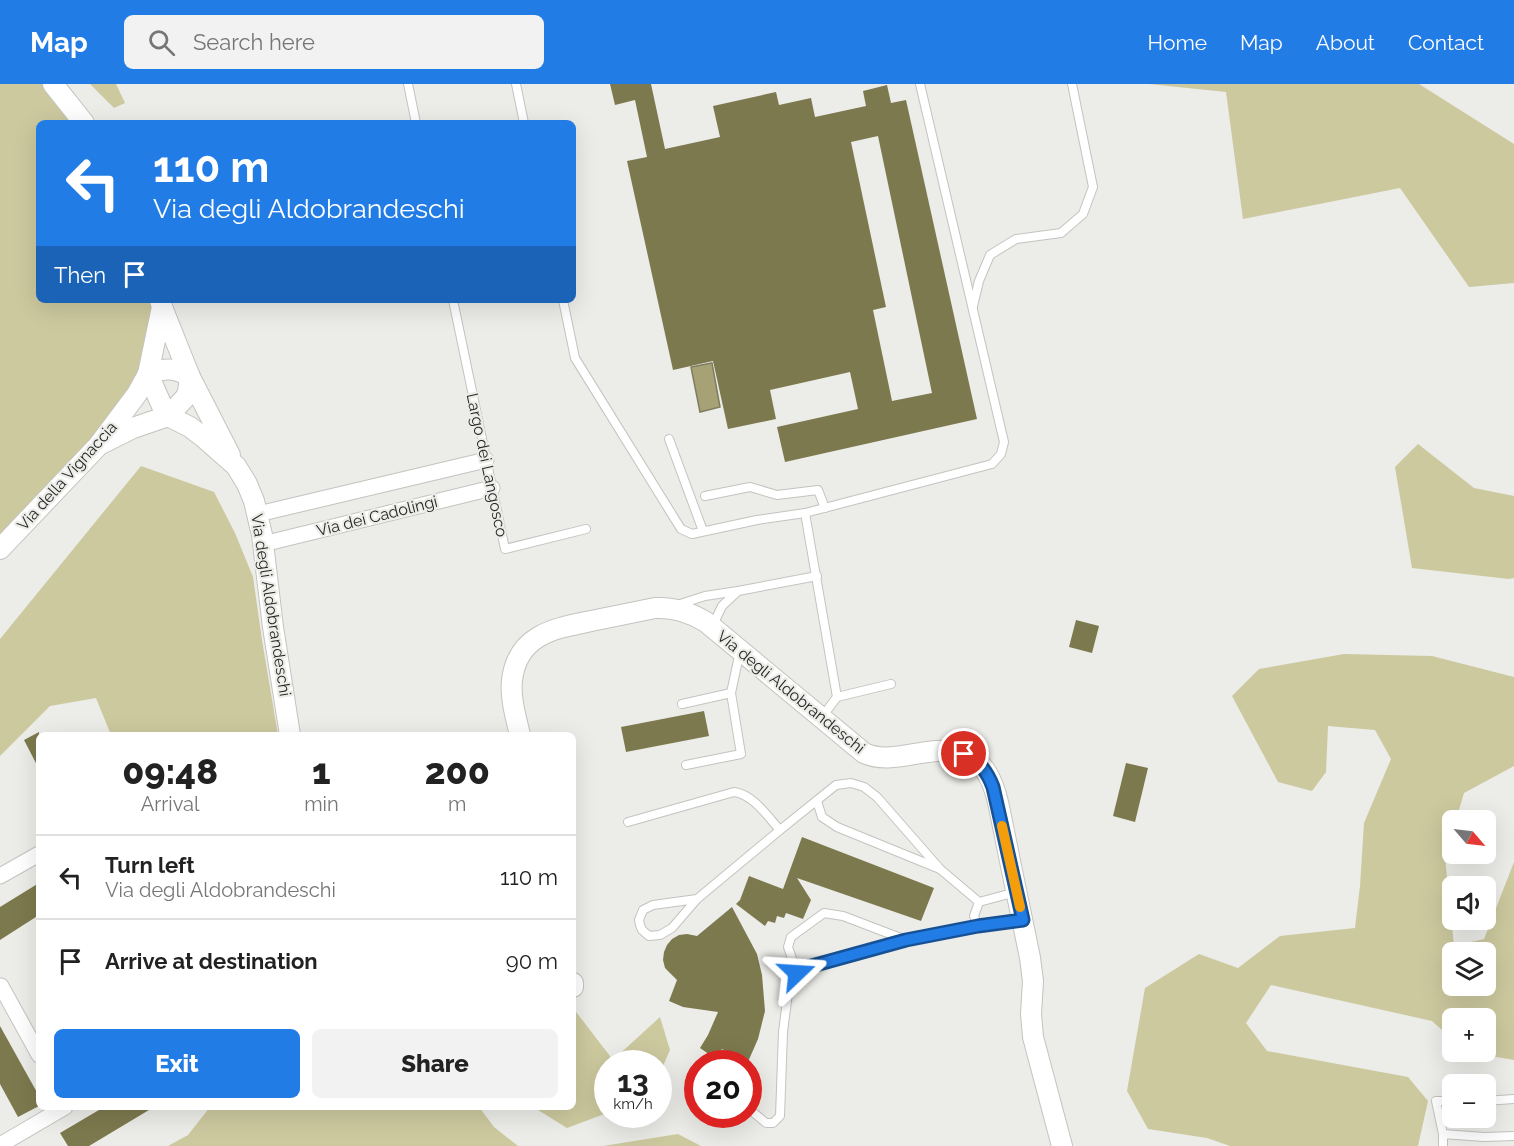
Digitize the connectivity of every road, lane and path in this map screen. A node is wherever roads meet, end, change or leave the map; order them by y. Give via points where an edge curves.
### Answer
1 (53, 84) edge
2 (408, 84) edge
3 (516, 84) edge
4 (920, 84) edge
5 (1072, 84) edge
6 (82, 120) edge
7 (415, 120) edge
8 (523, 120) edge
9 (454, 303) edge
10 (563, 303) edge
11 (161, 304) edge
12 (973, 308) junction
13 (148, 374) junction
14 (190, 377) junction
15 (168, 416) junction
16 (669, 438) dead end
17 (98, 446) junction
18 (486, 460) junction
19 (236, 466) junction
20 (492, 488) junction
21 (705, 496) dead end
22 (825, 508) junction
23 (805, 513) junction
24 (258, 514) junction
25 (586, 529) dead end
26 (703, 531) junction
27 (263, 544) junction
28 (0, 549) edge
29 (817, 576) junction
30 (738, 591) junction
31 (668, 608) junction
32 (712, 627) junction
33 (740, 650) junction
34 (891, 684) dead end
35 (731, 693) junction
36 (837, 697) junction
37 (682, 704) dead end
38 (821, 718) junction
39 (290, 732) edge
40 (519, 732) edge
41 (686, 765) dead end
42 (817, 801) junction
43 (628, 822) dead end
44 (780, 830) junction
45 (36, 856) edge
46 (940, 869) junction
47 (0, 876) edge
48 (1017, 892) junction
49 (697, 899) junction
50 (979, 902) junction
51 (1023, 920) junction
52 (978, 926) junction
53 (906, 940) junction
54 (797, 973) junction
55 (1, 986) edge
56 (36, 1050) edge
57 (1514, 1099) edge
58 (1496, 1100) edge
59 (1442, 1101) edge
60 (60, 1110) edge
61 (762, 1120) edge
62 (1443, 1134) junction
63 (1512, 1136) edge
64 (0, 1145) edge
65 (1062, 1146) edge
66 (1443, 1146) edge
67 (1504, 1146) edge

1 - 6 street
2 - 7 lane
3 - 8 lane
4 - 12 lane
5 - 12 lane via 1093,187 1083,214 1061,233 1016,239 990,255
9 - 18 lane, Largo dei Langosco
10 - 26 lane via 575,358 681,529 692,534
11 - 13 street, Via della Vignaccia
11 - 14 street
12 - 22 lane via 1004,442 1001,454 992,464
13 - 14 street via 170,369
13 - 15 street
13 - 17 street, Via della Vignaccia
14 - 15 street via 185,398
14 - 19 street
15 - 17 street
15 - 19 street, Via degli Aldobrandeschi via 203,437
16 - 26 lane
17 - 28 street, Via della Vignaccia
18 - 20 lane, Largo dei Langosco
18 - 24 street, Via dei Cadolingi
19 - 24 street, Via degli Aldobrandeschi
20 - 25 lane, Largo dei Langosco via 505,549
20 - 27 street, Via dei Cadolingi
21 - 22 lane via 750,487 777,495 818,490
22 - 23 lane
23 - 26 lane
23 - 29 lane
24 - 27 street, Via degli Aldobrandeschi
27 - 39 street, Via degli Aldobrandeschi
29 - 30 lane
29 - 36 lane
30 - 31 lane
30 - 32 lane via 722,606
31 - 32 street, Via degli Aldobrandeschi via 699,618
31 - 40 street, Via degli Aldobrandeschi via 556,628 530,643 518,660 512,681
32 - 33 street, Via degli Aldobrandeschi
33 - 35 lane
33 - 38 street, Via degli Aldobrandeschi
34 - 36 lane
35 - 37 lane
35 - 41 lane via 741,754
36 - 38 lane
38 - 48 street, Via degli Aldobrandeschi via 871,756 950,751 981,765 996,798
42 - 44 lane
42 - 46 lane via 822,817 837,827
42 - 46 lane via 836,785 851,783 864,787
43 - 44 lane via 734,792 754,802
44 - 49 lane
45 - 47 street
46 - 50 lane
48 - 50 lane
48 - 51 street, Via degli Aldobrandeschi
49 - 49 lane via 647,906 639,920 642,930 649,936 660,935 672,928
50 - 52 lane via 974,916
51 - 52 lane
51 - 65 street, Via degli Aldobrandeschi via 1032,970 1033,1036
52 - 53 lane
53 - 54 lane
53 - 54 lane via 843,916 824,913 791,937 788,947
54 - 61 lane via 789,985 783,1032 780,1116 770,1123
55 - 56 street
57 - 58 lane
59 - 62 lane via 1436,1101
60 - 64 street
62 - 63 lane
62 - 66 lane
63 - 67 lane

